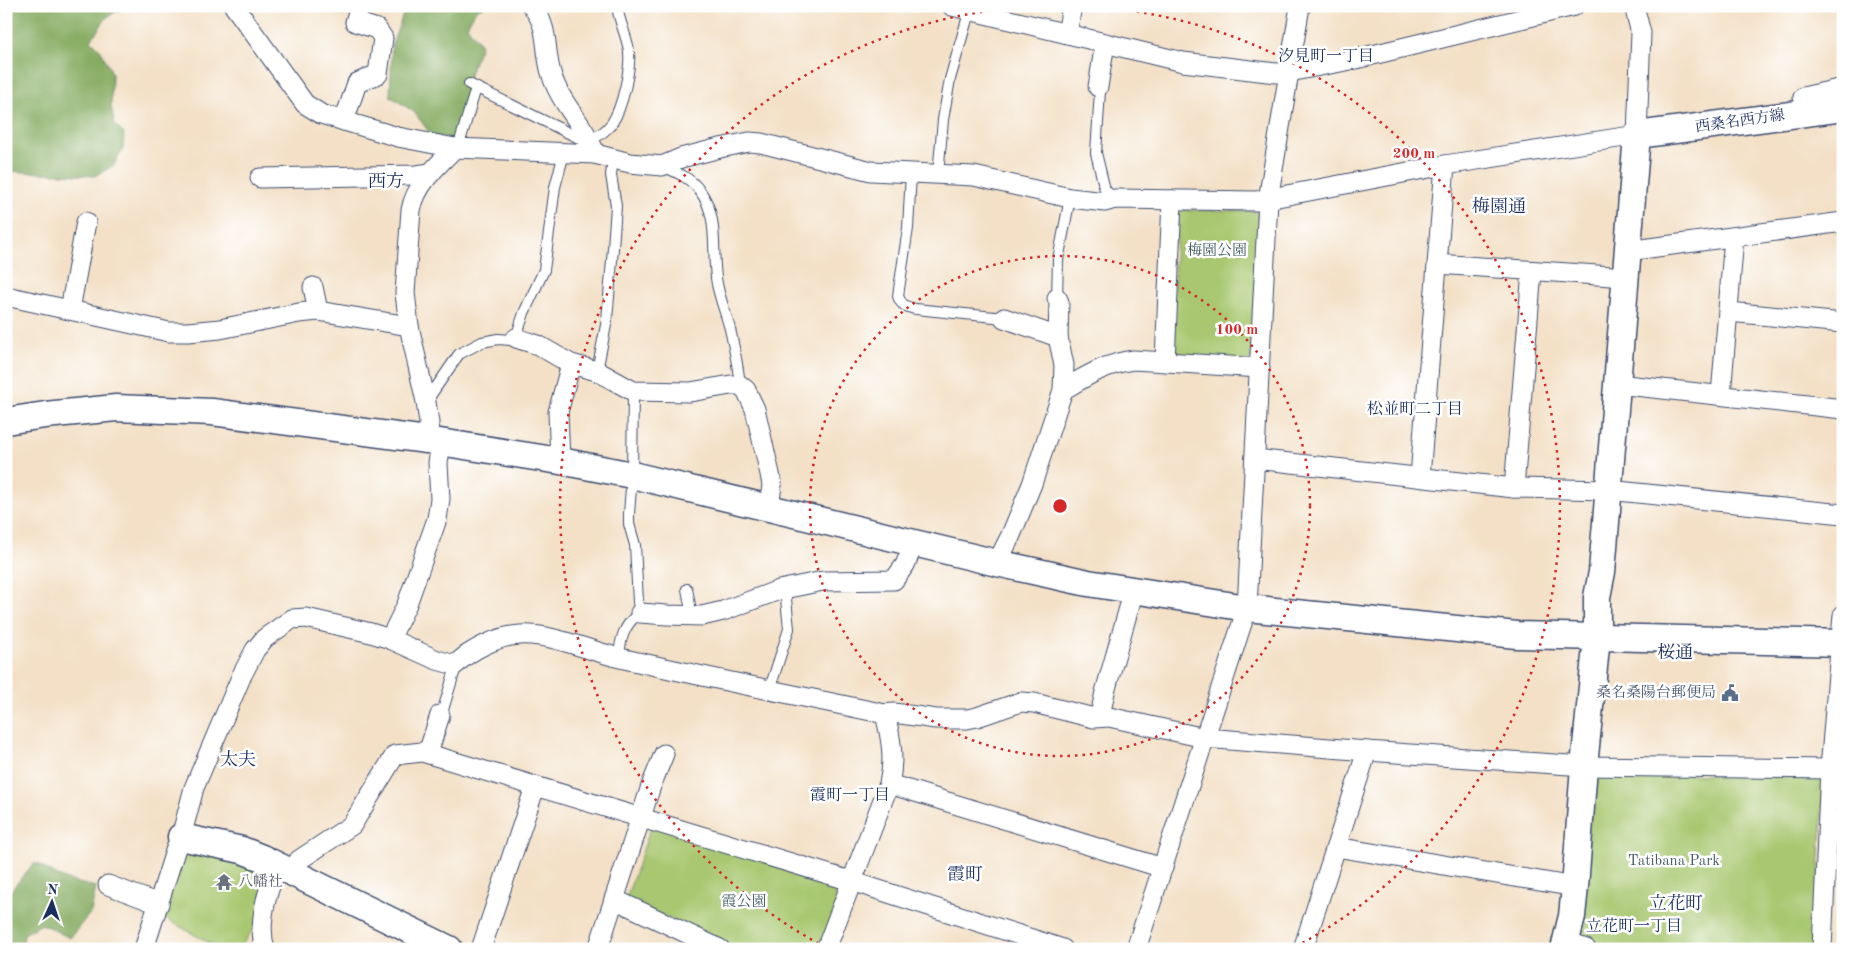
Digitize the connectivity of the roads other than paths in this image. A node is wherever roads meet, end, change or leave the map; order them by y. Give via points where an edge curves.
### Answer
1 (234, 6) edge
2 (360, 6) edge
3 (532, 6) edge
4 (617, 6) edge
5 (1072, 6) edge
6 (1300, 6) edge
7 (1574, 6) edge
8 (1634, 6) edge
9 (961, 8) edge
10 (1067, 34) junction
11 (1105, 43) junction
12 (1289, 72) junction
13 (1098, 87) joint
14 (1843, 88) edge
15 (1803, 97) dead end
16 (1843, 108) edge
17 (344, 122) junction
18 (1638, 135) junction
19 (456, 148) junction
20 (598, 150) junction
21 (566, 153) junction
22 (1445, 165) junction
23 (662, 166) junction
24 (431, 173) junction
25 (911, 174) junction
26 (938, 174) junction
27 (260, 178) dead end
28 (1070, 198) junction
29 (1115, 199) junction
30 (1172, 200) junction
31 (1268, 200) junction
32 (86, 222) dead end
33 (1843, 222) edge
34 (1734, 237) junction
35 (1627, 251) junction
36 (1437, 264) junction
37 (1532, 271) junction
38 (1626, 277) junction
39 (313, 287) dead end
40 (6, 296) edge
41 (1056, 298) joint
42 (70, 310) junction
43 (318, 311) junction
44 (1729, 312) junction
45 (1004, 318) joint
46 (1843, 323) edge
47 (409, 326) junction
48 (1058, 337) junction
49 (516, 338) junction
50 (1165, 361) junction
51 (571, 364) junction
52 (1260, 368) junction
53 (597, 371) junction
54 (1617, 384) junction
55 (740, 385) junction
56 (1063, 390) junction
57 (633, 391) junction
58 (1721, 395) junction
59 (426, 402) junction
60 (1843, 409) edge
61 (6, 421) edge
62 (434, 441) junction
63 (1255, 459) junction
64 (560, 461) junction
65 (632, 474) junction
66 (1420, 477) junction
67 (1514, 488) junction
68 (1608, 490) junction
69 (769, 508) junction
70 (1843, 514) edge
71 (914, 543) junction
72 (998, 563) junction
73 (687, 589) dead end
74 (785, 589) junction
75 (1134, 590) junction
76 (1246, 608) junction
77 (640, 613) junction
78 (1843, 615) edge
79 (689, 616) junction
80 (1597, 638) junction
81 (390, 639) junction
82 (1841, 642) edge
83 (619, 658) junction
84 (455, 665) junction
85 (769, 691) junction
86 (885, 714) junction
87 (440, 715) joint
88 (1102, 717) junction
89 (1205, 738) junction
90 (1367, 751) junction
91 (428, 753) junction
92 (664, 754) dead end
93 (1584, 766) junction
94 (1830, 769) junction
95 (889, 784) junction
96 (535, 787) junction
97 (641, 819) junction
98 (181, 837) junction
99 (1336, 847) junction
100 (1163, 868) junction
101 (285, 869) junction
102 (851, 881) junction
103 (108, 885) dead end
104 (1575, 887) junction
105 (614, 899) junction
106 (159, 904) junction
107 (1572, 946) edge
108 (144, 949) edge
109 (265, 949) edge
110 (449, 949) edge
111 (481, 949) edge
112 (598, 949) edge
113 (720, 949) edge
114 (826, 949) edge
115 (1063, 949) edge
116 (1136, 949) edge
117 (1302, 949) edge
118 (1822, 949) edge

1 - 17 street via 305,104
2 - 17 street via 355,22 377,29 383,38 378,74 357,83
3 - 20 street via 544,27 551,74 558,91
4 - 20 lane via 629,53 627,75 622,99 613,122 602,134
5 - 10 street
6 - 12 street
7 - 12 street
8 - 18 street via 1640,33
9 - 10 street
9 - 26 lane
10 - 11 street
11 - 12 street via 1183,62
11 - 13 street
12 - 31 street
13 - 29 lane via 1096,153 1105,190
14 - 15 street
16 - 18 street, 西桑名西方線
17 - 19 street
18 - 22 street
18 - 35 street
19 - 20 lane via 472,86
19 - 21 street
19 - 24 street
20 - 21 street
20 - 23 street via 630,163
20 - 53 lane via 611,175 616,206 607,320
21 - 49 lane via 555,187 544,270
22 - 31 street
22 - 36 street
23 - 25 street via 680,158 749,142 871,171
23 - 55 lane via 693,183 706,200 711,216 717,284 730,329
24 - 27 street via 416,176
24 - 47 street via 415,194 411,210 405,293
25 - 26 street
25 - 45 lane via 899,301 916,309
26 - 28 street via 981,177
28 - 29 street via 1105,202
28 - 41 lane via 1058,260
29 - 30 street
30 - 31 street
30 - 50 street
31 - 52 street
32 - 42 street
33 - 34 street
34 - 35 street
34 - 44 street
35 - 38 street
36 - 37 street
36 - 66 street
37 - 38 street
37 - 67 street
38 - 54 street
39 - 43 street
40 - 42 street
41 - 48 street via 1059,302
42 - 43 street via 169,332 220,330
43 - 47 street
44 - 46 street
44 - 58 street
45 - 48 street
47 - 59 street
48 - 56 street via 1064,365
49 - 51 street via 538,345
49 - 59 lane via 482,342 459,354
50 - 52 street
50 - 56 street via 1118,362 1090,373
51 - 53 street
51 - 64 street via 558,412
52 - 63 street
53 - 57 street
54 - 58 street
54 - 68 street
55 - 57 street via 690,392
55 - 69 street via 755,409 761,431 772,486
56 - 72 street via 1032,484
57 - 65 lane
58 - 60 street
59 - 62 street
61 - 62 street via 116,408 193,411
62 - 64 street
62 - 81 street via 440,499 437,519 407,604
63 - 66 street
63 - 76 street
64 - 65 street
65 - 69 street
65 - 77 lane via 629,524 635,545
66 - 67 street
67 - 68 street
68 - 70 street
68 - 80 street via 1597,597
69 - 71 street
71 - 72 street
71 - 74 street via 905,565 894,580 823,581
72 - 75 street
73 - 79 lane
74 - 79 street via 723,611
74 - 85 lane via 789,629
75 - 76 street
75 - 88 street via 1105,692
76 - 80 street via 1517,635
76 - 89 street
77 - 79 street
77 - 83 lane via 628,624 621,637
78 - 82 street
80 - 82 street
80 - 93 street
81 - 84 street
81 - 98 street via 306,618 292,619 265,638 242,675 194,788
82 - 94 street
83 - 84 street via 564,641 520,635 474,649
83 - 85 street
84 - 87 lane
85 - 86 street
86 - 88 street via 967,718 1021,702
86 - 95 street via 893,754
87 - 91 street
88 - 89 street
89 - 90 street
89 - 100 street
90 - 93 street
90 - 99 street
91 - 96 street
91 - 101 street via 395,755 352,825
92 - 97 street
93 - 94 street
93 - 104 street
94 - 118 street
95 - 100 street
95 - 102 street
96 - 97 street
96 - 111 street
97 - 102 street
97 - 105 street
98 - 101 street via 242,850
98 - 106 street
99 - 104 street
99 - 117 street
100 - 116 street
101 - 109 street via 270,884 262,930
101 - 110 street
102 - 114 street
102 - 115 street
103 - 106 street
104 - 107 street
105 - 112 street
105 - 113 street
106 - 108 street

